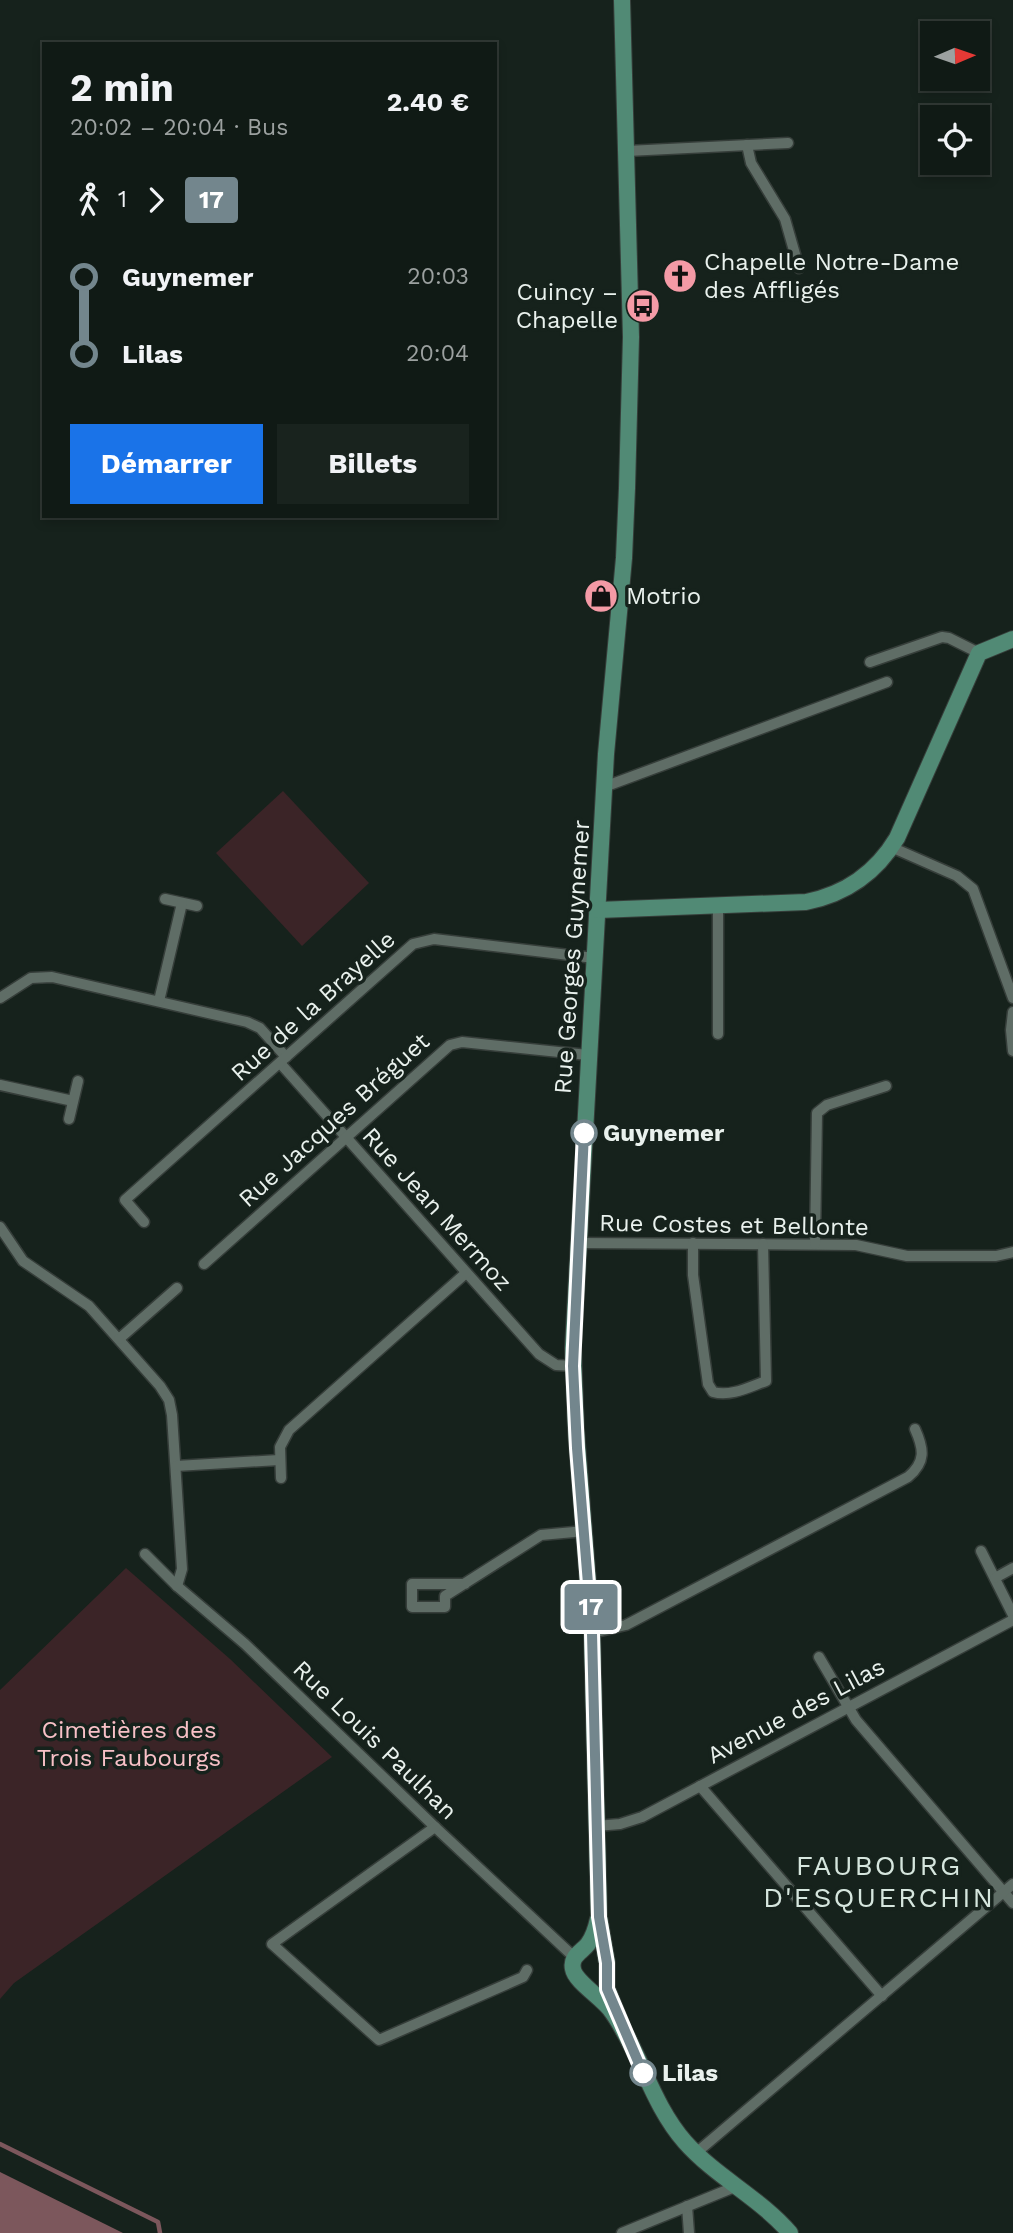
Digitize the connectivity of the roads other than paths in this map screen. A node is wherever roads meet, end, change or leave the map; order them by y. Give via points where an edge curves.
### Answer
1 (622, 0) edge
2 (788, 143) dead end
3 (747, 145) junction
4 (627, 151) junction
5 (799, 268) dead end
6 (1011, 640) edge
7 (979, 653) junction
8 (870, 662) dead end
9 (887, 682) dead end
10 (604, 787) junction
11 (891, 847) junction
12 (165, 899) dead end
13 (181, 903) junction
14 (718, 905) junction
15 (197, 906) dead end
16 (598, 910) junction
17 (594, 958) junction
18 (0, 998) edge
19 (1013, 998) edge
20 (159, 1001) junction
21 (1013, 1013) edge
22 (718, 1034) dead end
23 (1013, 1051) edge
24 (588, 1055) junction
25 (283, 1060) junction
26 (78, 1081) dead end
27 (0, 1085) edge
28 (886, 1086) dead end
29 (73, 1101) junction
30 (69, 1119) dead end
31 (345, 1137) junction
32 (144, 1222) dead end
33 (0, 1227) edge
34 (578, 1242) junction
35 (693, 1243) junction
36 (763, 1244) junction
37 (815, 1244) junction
38 (1013, 1252) edge
39 (204, 1264) dead end
40 (466, 1273) junction
41 (177, 1289) dead end
42 (119, 1339) junction
43 (573, 1366) junction
44 (915, 1429) dead end
45 (279, 1460) junction
46 (176, 1466) junction
47 (281, 1478) dead end
48 (585, 1531) junction
49 (981, 1551) dead end
50 (145, 1553) dead end
51 (1013, 1569) edge
52 (995, 1578) junction
53 (466, 1584) junction
54 (177, 1586) junction
55 (1013, 1618) edge
56 (592, 1633) junction
57 (819, 1657) dead end
58 (847, 1707) junction
59 (700, 1786) junction
60 (596, 1826) junction
61 (435, 1827) junction
62 (1013, 1884) edge
63 (1003, 1892) junction
64 (1013, 1903) edge
65 (599, 1917) junction
66 (578, 1954) junction
67 (606, 1964) junction
68 (527, 1970) dead end
69 (583, 1982) junction
70 (881, 1996) junction
71 (624, 2031) junction
72 (696, 2153) junction
73 (737, 2186) junction
74 (687, 2206) junction
75 (622, 2233) edge
76 (689, 2233) edge
77 (790, 2233) edge

1 - 4 main road, Rue Georges Guynemer
2 - 3 street
3 - 4 street
3 - 5 street via 751,163 785,219
4 - 10 main road, Rue Georges Guynemer via 630,415
6 - 7 main road
7 - 8 street via 943,637
7 - 11 main road
9 - 10 street
10 - 16 main road, Rue Georges Guynemer
11 - 14 main road via 860,880 830,896 806,902
11 - 19 street via 957,876 973,889
12 - 13 street
13 - 15 street
13 - 20 street
14 - 16 main road
14 - 22 street
16 - 17 main road, Rue Georges Guynemer
17 - 24 main road, Rue Georges Guynemer
17 - 25 street, Rue de la Brayelle via 419,941
18 - 20 street, Rue Jean Mermoz via 26,980 46,976
20 - 25 street, Rue Jean Mermoz via 254,1024
21 - 23 street
24 - 31 street, Rue Jacques Bréguet via 455,1043
24 - 34 main road, Rue Georges Guynemer
25 - 31 street, Rue Jean Mermoz
25 - 32 street, Rue de la Brayelle via 125,1200
26 - 29 street
27 - 29 street
28 - 37 street via 827,1105 817,1113
29 - 30 street
31 - 39 street, Rue Jacques Bréguet
31 - 40 street, Rue Jean Mermoz
33 - 42 street via 23,1261 83,1300
34 - 35 street, Rue Costes et Bellonte
34 - 43 main road, Rue Georges Guynemer
35 - 36 street, Rue Costes et Bellonte
35 - 36 street via 708,1384 718,1394 766,1381
36 - 37 street, Rue Costes et Bellonte
37 - 38 street, Rue Costes et Bellonte via 864,1245 906,1256
40 - 43 street, Rue Jean Mermoz via 539,1354 556,1365
40 - 45 street via 289,1430
41 - 42 street
42 - 46 street via 166,1392
43 - 48 main road, Rue Georges Guynemer
44 - 56 street via 922,1459 908,1477 626,1625
45 - 46 street
45 - 47 street
46 - 54 street via 182,1569
48 - 53 street via 537,1537
48 - 56 main road, Rue Georges Guynemer
49 - 52 street
50 - 54 street, Rue Louis Paulhan
51 - 52 street
52 - 55 street
53 - 53 street via 412,1584 412,1607 445,1607 445,1596
54 - 61 street, Rue Louis Paulhan
55 - 58 street, Avenue des Lilas
56 - 60 main road, Rue Georges Guynemer
57 - 58 street
58 - 59 street, Avenue des Lilas
58 - 63 street
59 - 60 street, Avenue des Lilas via 636,1820
59 - 70 street
60 - 65 main road, Rue Georges Guynemer
61 - 66 street, Rue Louis Paulhan
61 - 68 street via 272,1944 379,2040 523,1977
62 - 63 street
63 - 64 street
63 - 70 street
65 - 66 main road, Rue Georges Guynemer via 595,1932
65 - 67 main road, Rue Georges Guynemer
66 - 67 main road via 597,1950
66 - 69 main road via 573,1972
67 - 69 main road via 597,1982
67 - 71 main road, Rue Georges Guynemer via 607,1989
69 - 71 main road, Rue Georges Guynemer via 608,2005
70 - 72 street
71 - 72 main road, Rue Georges Guynemer via 659,2105
72 - 73 main road, Rue Georges Guynemer
73 - 74 street
73 - 77 main road, Rue Georges Guynemer
74 - 75 street
74 - 76 street

